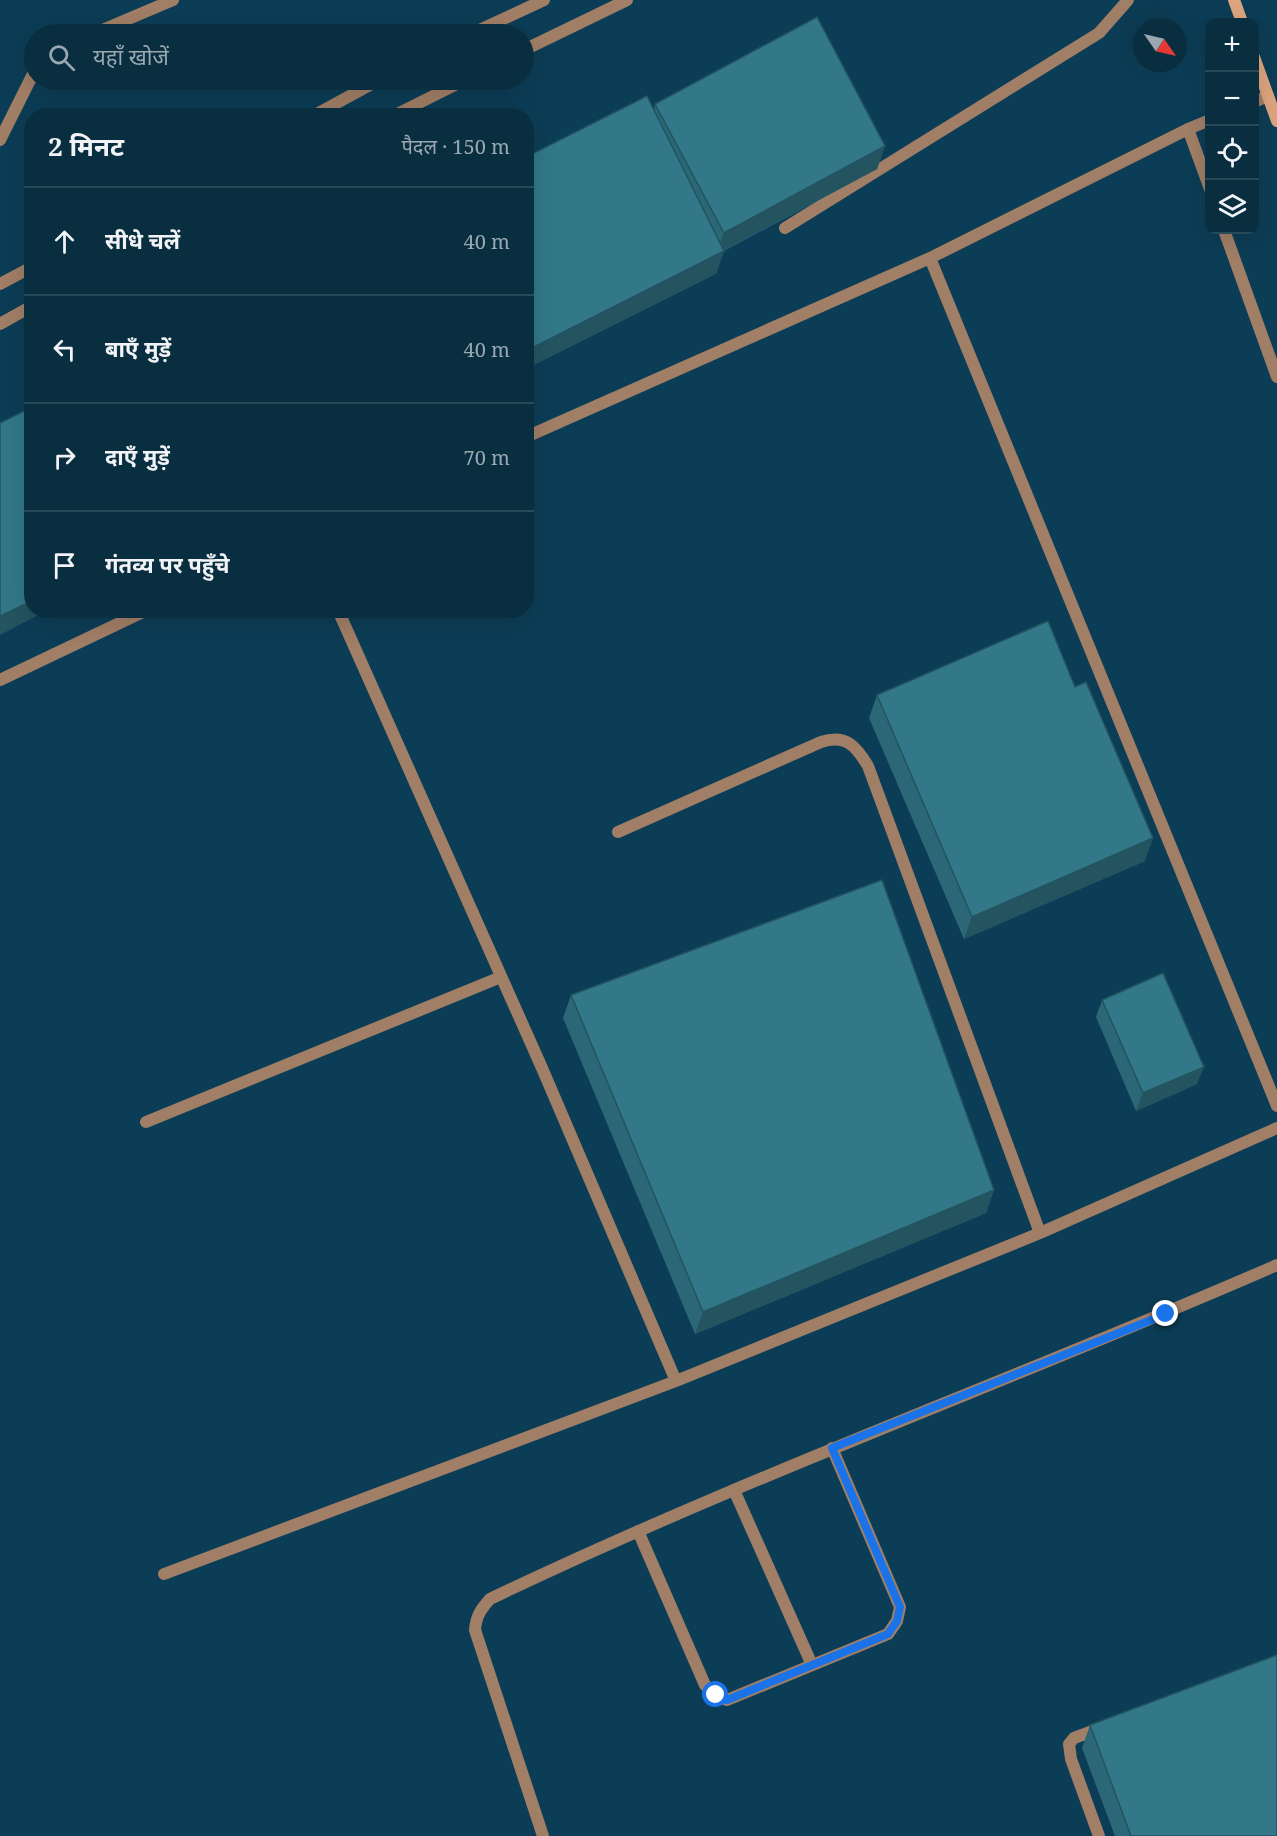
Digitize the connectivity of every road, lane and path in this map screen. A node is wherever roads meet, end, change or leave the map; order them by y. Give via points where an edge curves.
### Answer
1 (173, 0) edge
2 (544, 0) edge
3 (627, 0) edge
4 (1128, 0) edge
5 (1234, 0) edge
6 (1241, 18) edge
7 (117, 24) edge
8 (492, 24) edge
9 (534, 45) edge
10 (1259, 71) edge
11 (25, 90) edge
12 (361, 90) edge
13 (445, 90) edge
14 (1268, 96) junction
15 (1259, 100) edge
16 (328, 108) edge
17 (409, 108) edge
18 (1277, 121) edge
19 (1205, 122) edge
20 (1188, 129) junction
21 (0, 140) edge
22 (1206, 180) edge
23 (785, 228) edge
24 (1225, 234) edge
25 (930, 258) junction
26 (24, 271) edge
27 (0, 284) edge
28 (24, 310) edge
29 (0, 324) edge
30 (1277, 377) edge
31 (534, 433) edge
32 (130, 618) edge
33 (342, 618) edge
34 (0, 680) edge
35 (618, 832) dead end
36 (501, 977) junction
37 (1277, 1106) edge
38 (146, 1122) dead end
39 (1277, 1128) edge
40 (1040, 1233) junction
41 (1277, 1265) edge
42 (676, 1381) junction
43 (832, 1448) junction
44 (734, 1490) junction
45 (638, 1531) junction
46 (164, 1574) dead end
47 (812, 1665) junction
48 (1117, 1722) edge
49 (543, 1836) edge
50 (1099, 1836) edge

1 - 7 street
2 - 8 street
3 - 9 street
4 - 23 street via 1098,33
5 - 6 main road
10 - 14 main road
11 - 21 street
12 - 16 street
13 - 17 street
14 - 15 street
14 - 18 main road
19 - 20 street
20 - 22 street
20 - 25 street
24 - 30 street
25 - 31 street
25 - 37 street
26 - 27 street
28 - 29 street
32 - 34 street
33 - 36 street
35 - 40 street via 821,742 843,740 852,745 868,766
36 - 38 street
36 - 42 street
39 - 40 street
40 - 42 street
41 - 43 street via 1166,1314
42 - 46 street
43 - 44 street
43 - 47 street via 900,1607 888,1634
44 - 45 street
44 - 47 street
45 - 47 street via 705,1685 716,1695 727,1700
45 - 49 street via 490,1599 476,1619 474,1630
48 - 50 street via 1074,1738 1069,1744

